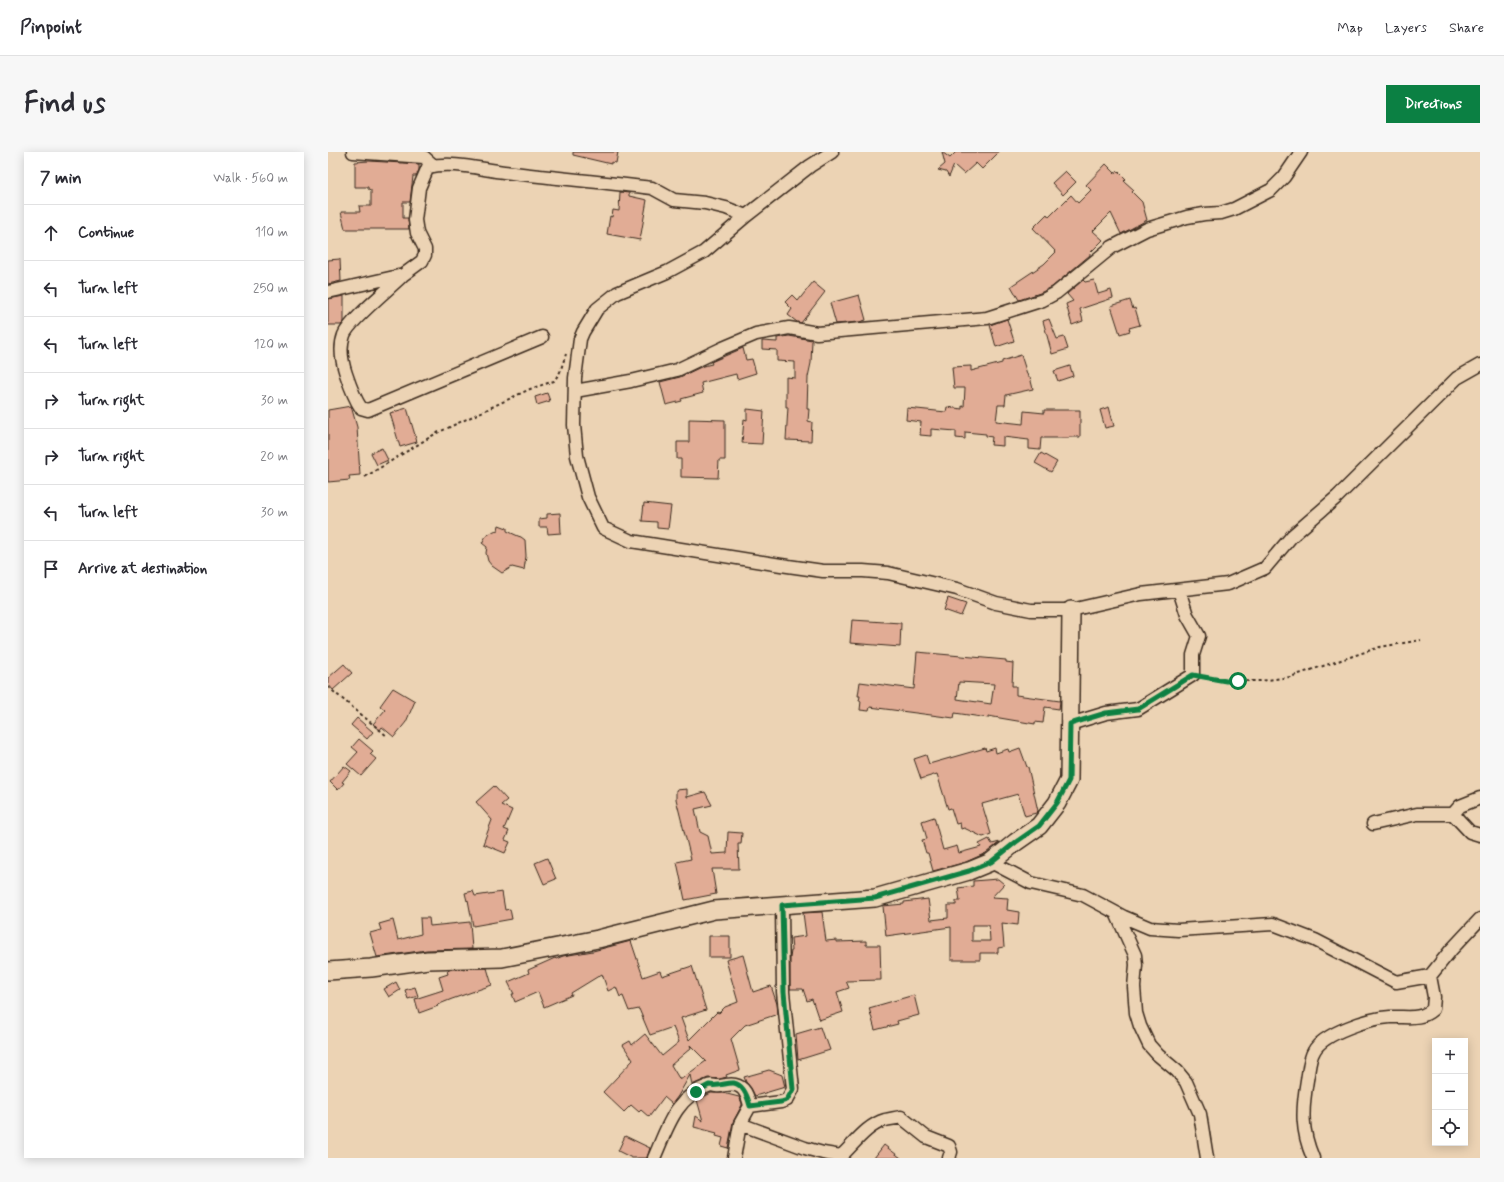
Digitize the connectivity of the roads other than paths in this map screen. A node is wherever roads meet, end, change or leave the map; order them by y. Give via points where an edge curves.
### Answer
1 (354, 152) edge
2 (832, 152) edge
3 (1301, 152) edge
4 (434, 166) junction
5 (746, 216) junction
6 (403, 275) junction
7 (328, 292) edge
8 (542, 337) dead end
9 (1480, 365) edge
10 (575, 391) junction
11 (1179, 590) junction
12 (1071, 610) junction
13 (1070, 724) junction
14 (1480, 798) edge
15 (1453, 814) junction
16 (1373, 824) dead end
17 (1480, 835) edge
18 (991, 862) junction
19 (782, 905) junction
20 (1116, 913) junction
21 (1480, 919) edge
22 (328, 972) edge
23 (1430, 976) junction
24 (750, 1106) junction
25 (740, 1124) junction
26 (654, 1158) edge
27 (734, 1158) edge
28 (949, 1158) edge
29 (1207, 1158) edge
30 (1312, 1158) edge

1 - 4 street via 424,157
2 - 5 street
3 - 10 street via 1284,177 1271,190 1234,209 1187,217 1147,230 1112,247 1056,293 1024,307 979,319 817,333 789,328 756,334 677,370 631,382
4 - 5 street via 460,166 652,188 674,200 719,206
4 - 6 street via 428,167 419,188 415,220 425,249 424,255 422,261
5 - 10 street via 704,252 667,272 617,293 597,309 580,339
6 - 7 street
6 - 8 street via 350,325 344,335 341,352 350,387 361,408 368,410
9 - 11 street via 1457,378 1337,497 1292,536 1265,568 1228,584
10 - 12 street via 574,425 577,456 588,497 603,528 631,541 823,571 888,573 957,589 996,603 1031,610
11 - 12 street via 1141,594
11 - 13 street via 1187,616 1199,636 1192,655 1193,675 1138,709 1106,713
12 - 13 street
13 - 18 street via 1069,780 1057,803 1039,826
14 - 15 street via 1460,806
15 - 16 street via 1417,814
15 - 17 street via 1470,832
18 - 19 street via 969,871 875,898
18 - 20 street via 1031,883 1083,895
19 - 22 street via 714,910 598,939 502,958 428,960
19 - 24 street via 784,992 793,1089 787,1100
20 - 23 street via 1150,928 1178,930 1273,924 1315,940 1396,982
20 - 29 street via 1135,955 1134,987 1140,1026 1149,1045 1186,1082 1200,1114
21 - 23 street
23 - 30 street via 1434,998 1433,1009 1427,1015 1390,1017 1353,1025 1323,1040 1314,1050 1303,1104 1304,1132
24 - 25 street
24 - 26 street via 742,1087 735,1083 709,1085 688,1096 674,1112
25 - 27 street
25 - 28 street via 805,1148 841,1156 875,1125 884,1120 901,1117 926,1137 949,1146

